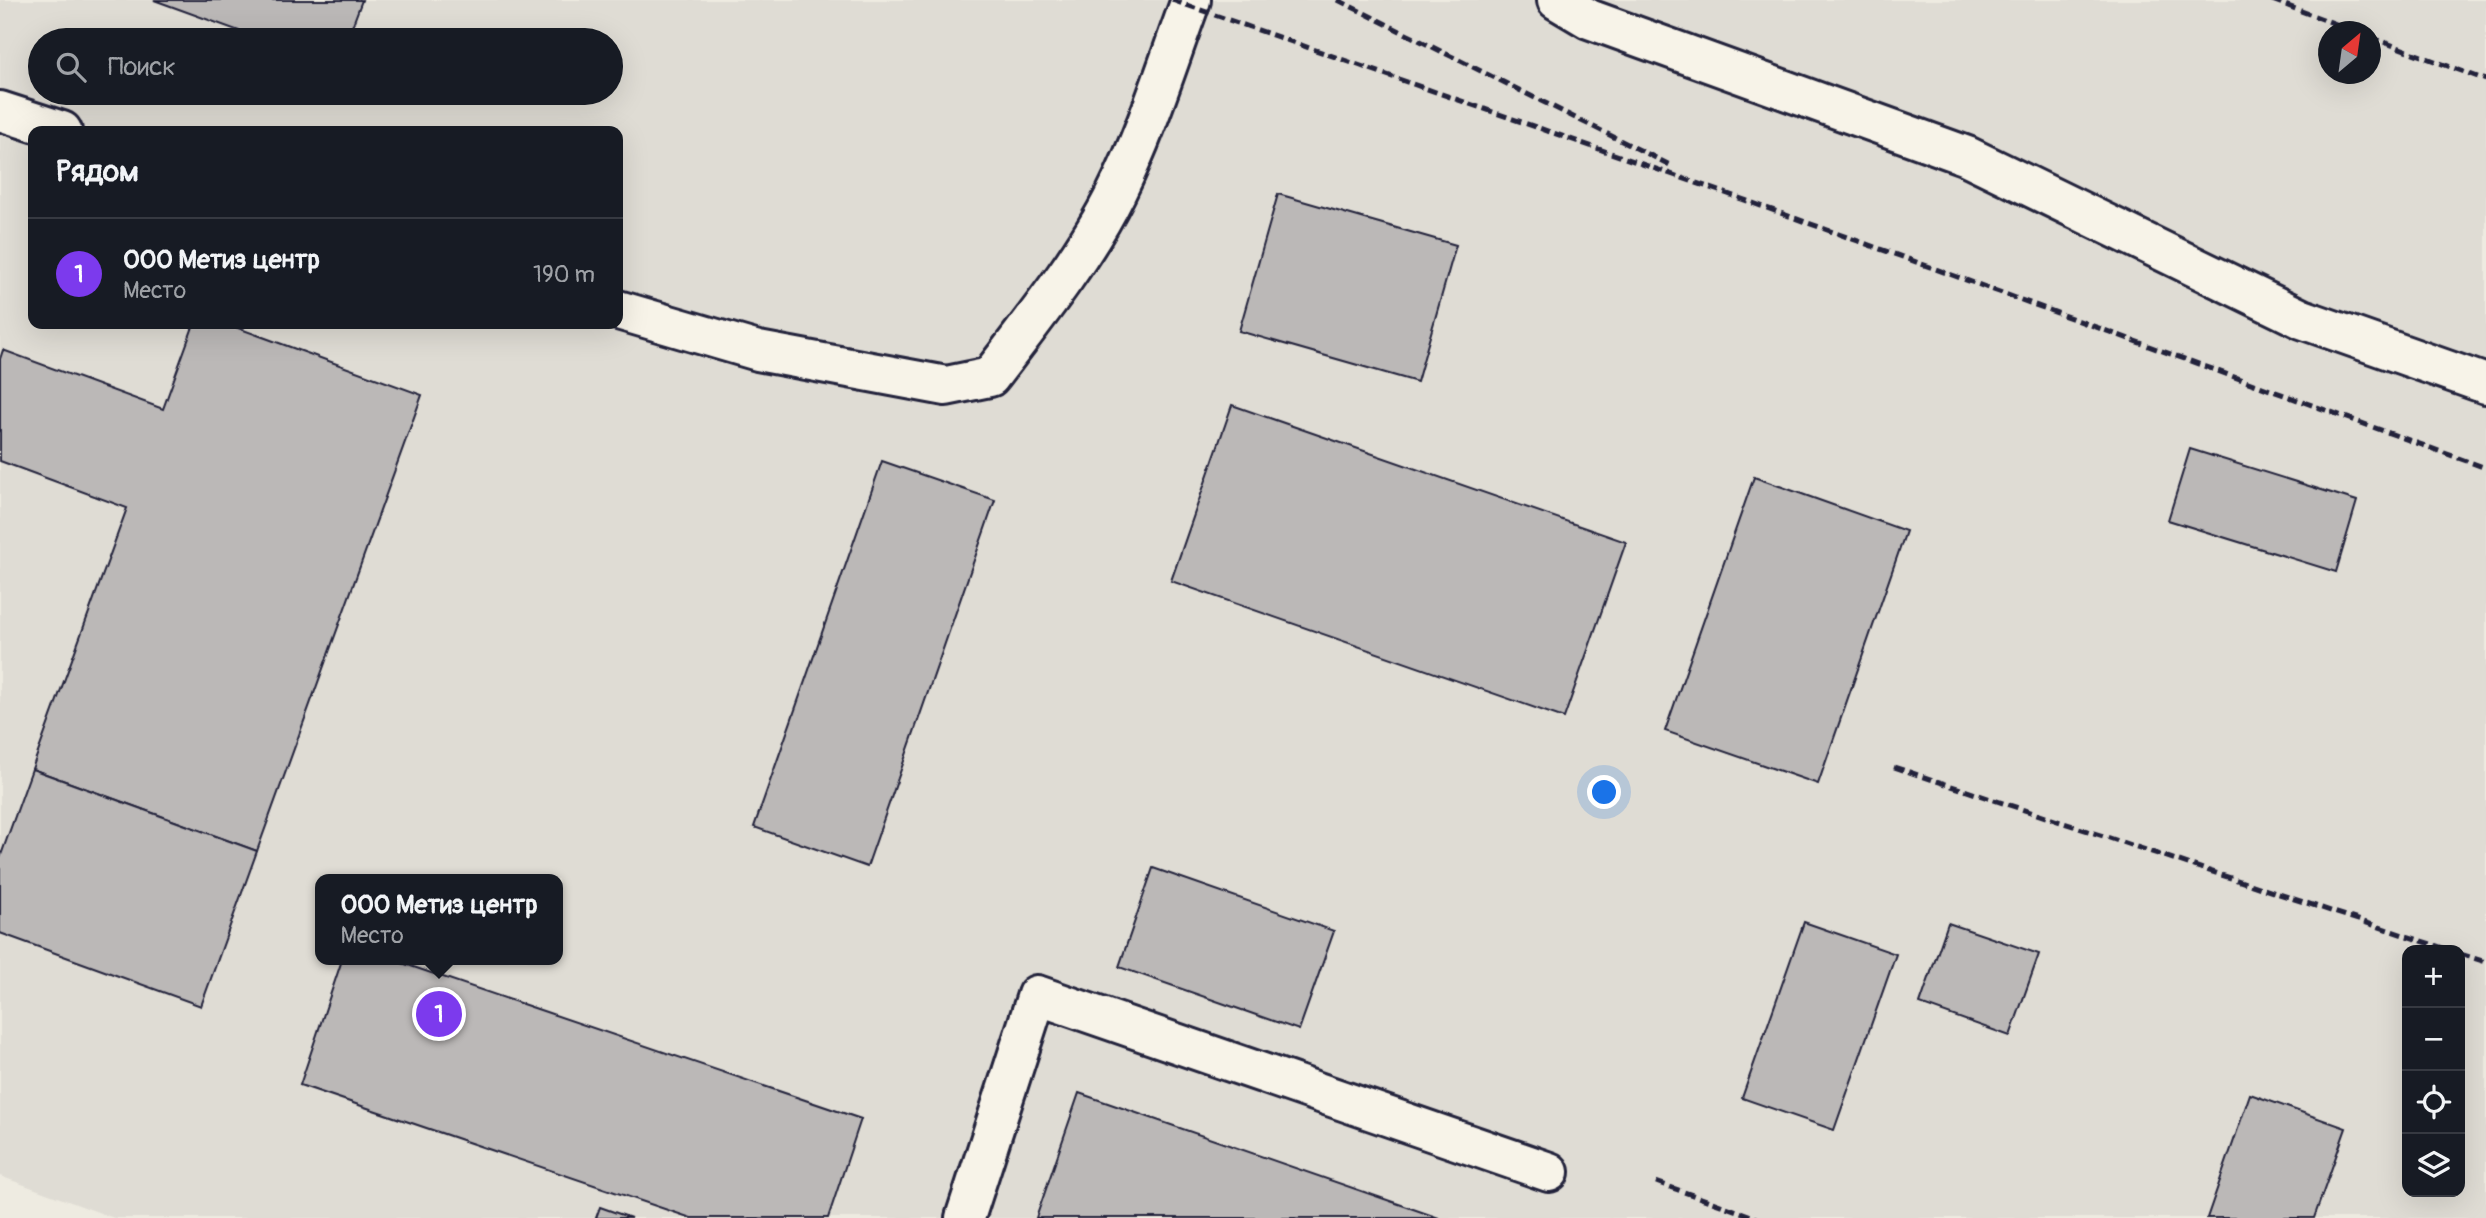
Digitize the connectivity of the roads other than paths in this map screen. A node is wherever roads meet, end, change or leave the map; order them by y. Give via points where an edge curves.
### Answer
1 (1191, 0) edge
2 (1557, 0) edge
3 (0, 111) edge
4 (46, 126) edge
5 (623, 311) edge
6 (2486, 384) edge
7 (1549, 1172) dead end
8 (965, 1218) edge

1 - 5 lane via 1142,136 1115,195 1079,254 990,377 946,386 758,351
2 - 6 lane via 1590,19 1967,156 2302,318
3 - 4 lane
7 - 8 lane via 1037,995

